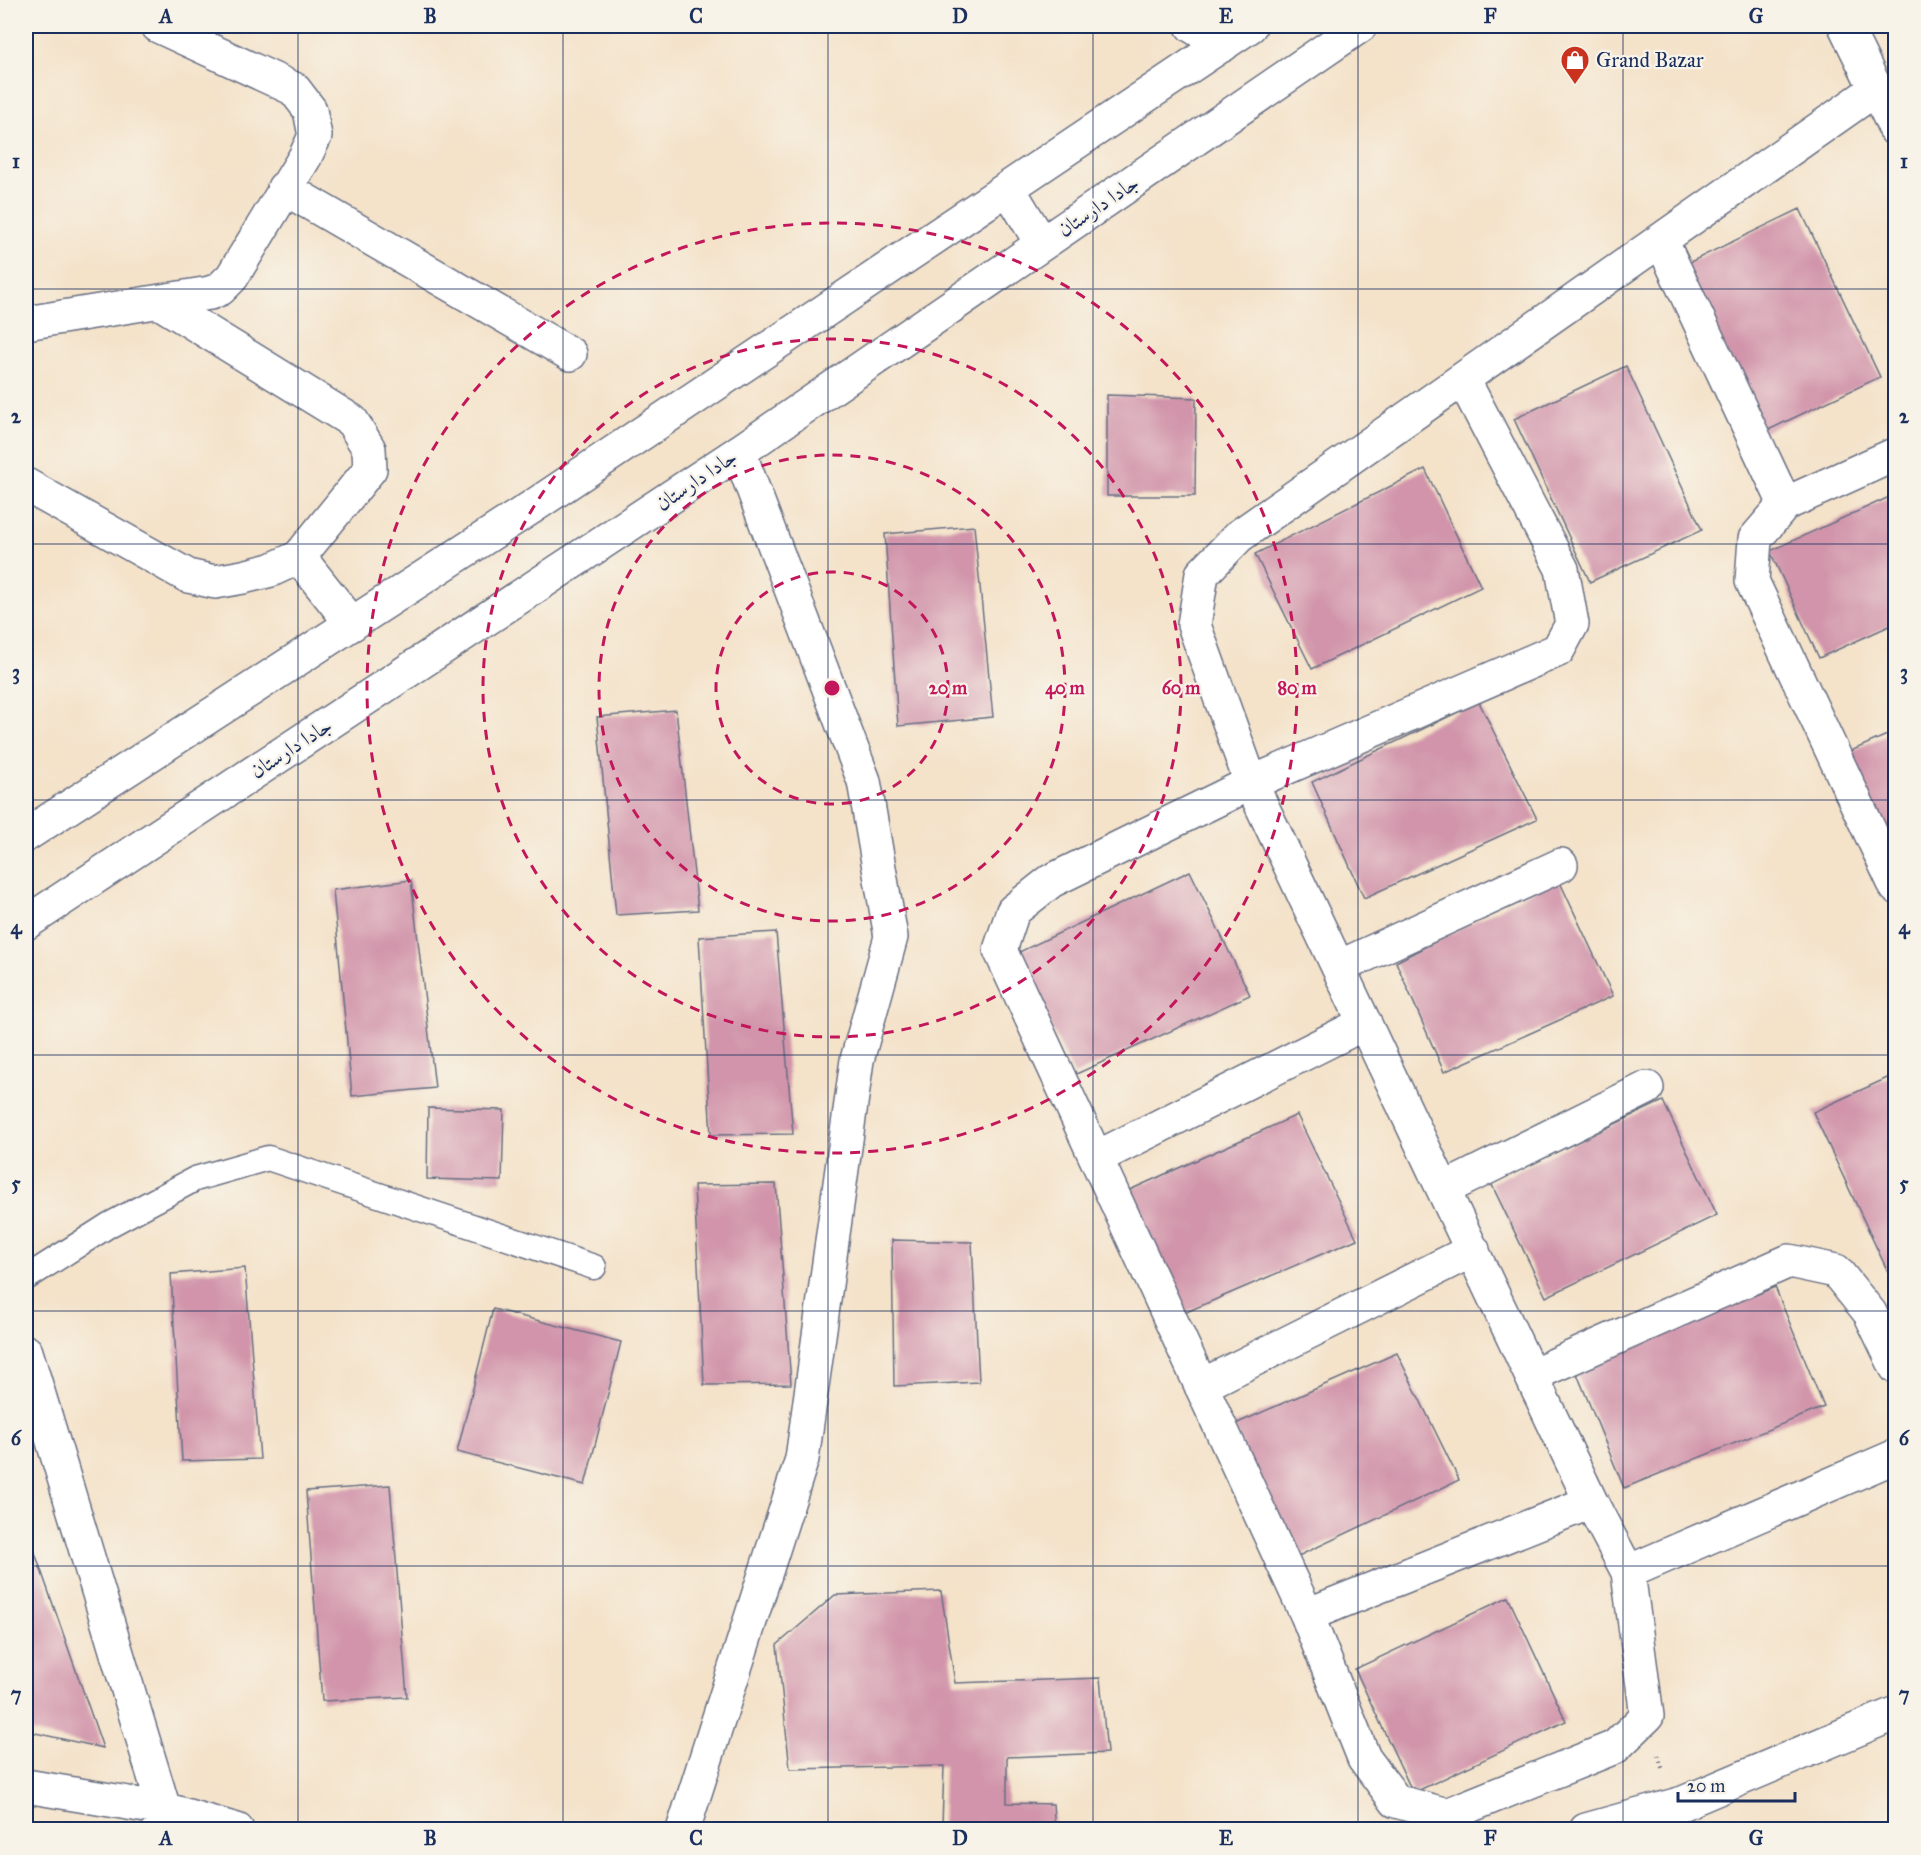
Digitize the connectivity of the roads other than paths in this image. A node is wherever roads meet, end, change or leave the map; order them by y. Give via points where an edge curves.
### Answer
1 (158, 26) edge
2 (1192, 26) edge
3 (1250, 26) edge
4 (1360, 26) edge
5 (1847, 28) edge
6 (1222, 45) junction
7 (1876, 89) junction
8 (1896, 130) edge
9 (284, 188) junction
10 (1008, 188) junction
11 (1661, 240) junction
12 (1042, 244) junction
13 (159, 302) junction
14 (26, 323) edge
15 (570, 354) dead end
16 (1463, 379) junction
17 (739, 452) junction
18 (1896, 454) edge
19 (26, 485) edge
20 (1785, 504) junction
21 (299, 557) junction
22 (352, 624) junction
23 (1251, 783) junction
24 (26, 835) edge
25 (1561, 866) dead end
26 (1896, 887) edge
27 (26, 923) edge
28 (1339, 967) junction
29 (1365, 1023) junction
30 (1647, 1088) dead end
31 (1095, 1158) junction
32 (1444, 1189) junction
33 (1473, 1250) junction
34 (594, 1267) dead end
35 (26, 1278) edge
36 (26, 1352) edge
37 (1896, 1367) edge
38 (1532, 1376) junction
39 (1201, 1386) junction
40 (1896, 1456) edge
41 (1591, 1502) junction
42 (1628, 1572) junction
43 (1307, 1615) junction
44 (1896, 1713) edge
45 (26, 1786) edge
46 (161, 1819) edge
47 (237, 1830) edge
48 (682, 1830) edge
49 (1586, 1830) edge

1 - 9 street via 294,89 310,110 315,136 306,157
2 - 6 street
3 - 6 street
4 - 12 street, جادا دارستان
5 - 7 street
6 - 10 street
7 - 8 street
7 - 11 street
9 - 13 street via 232,277 220,289
9 - 15 street
10 - 12 street
10 - 22 street
11 - 16 street
11 - 20 street
12 - 17 street, جادا دارستان
13 - 14 street
13 - 21 street via 352,421 369,449 370,469
16 - 23 street via 1239,536 1202,574 1194,625
16 - 23 street via 1562,569 1572,624 1558,650
17 - 27 street, جادا دارستان
17 - 48 street via 864,781 891,937 857,1060 802,1459
18 - 20 street
19 - 21 street via 188,576 215,582 271,570
20 - 26 street via 1755,539 1752,581
21 - 22 street
22 - 24 street
23 - 28 street
23 - 31 street via 1051,881 1013,911 1000,950
25 - 28 street
28 - 29 street
29 - 31 street
29 - 32 street
30 - 32 street
31 - 39 street
32 - 33 street
33 - 38 street
33 - 39 street
34 - 35 lane via 268,1158 195,1179 109,1225
36 - 46 street
37 - 38 street via 1870,1313 1836,1271 1789,1261
38 - 41 street
39 - 43 street
40 - 42 street
41 - 42 street
41 - 43 street
42 - 43 street via 1647,1716 1615,1747 1447,1815 1396,1801 1364,1758
44 - 49 street via 1672,1807
45 - 46 street
46 - 47 street

